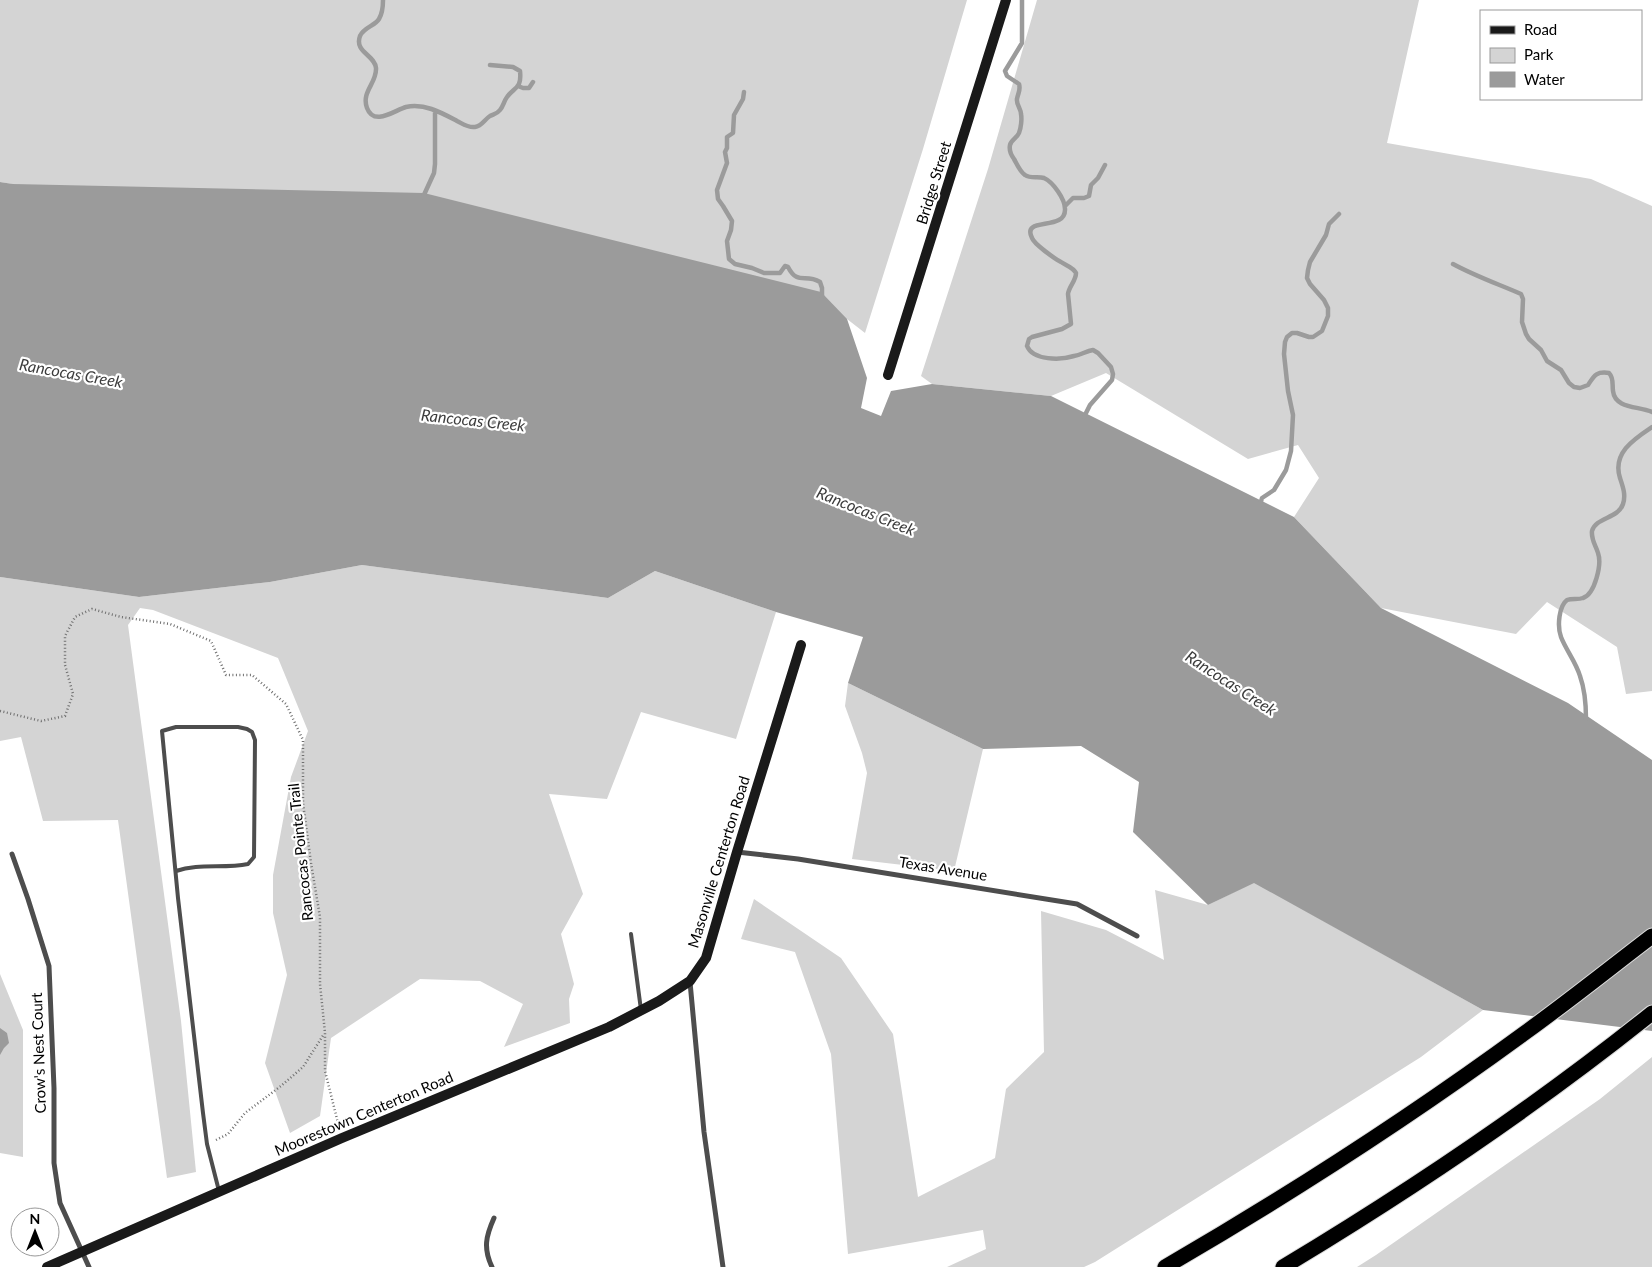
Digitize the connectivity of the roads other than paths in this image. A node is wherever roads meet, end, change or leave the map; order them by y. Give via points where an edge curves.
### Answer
1 (1006, 0) edge
2 (888, 375) dead end
3 (801, 645) dead end
4 (737, 852) junction
5 (12, 854) dead end
6 (176, 870) junction
7 (631, 934) dead end
8 (1137, 936) dead end
9 (1652, 936) edge
10 (690, 981) junction
11 (640, 1010) junction
12 (1652, 1012) edge
13 (219, 1191) junction
14 (494, 1218) dead end
15 (82, 1251) junction
16 (47, 1267) edge
17 (88, 1267) edge
18 (492, 1267) edge
19 (723, 1267) edge
20 (1165, 1267) edge
21 (1283, 1267) edge

1 - 2 street, Bridge Street
3 - 4 street, Masonville Centerton Road
4 - 8 street, Texas Avenue via 1077,904
4 - 10 street, Masonville Centerton Road via 706,958
5 - 15 street, Crow's Nest Court via 49,966 54,1164 60,1203
6 - 6 lane via 162,731 176,727 247,729 255,740 254,857 248,864 239,866 198,866
6 - 13 lane via 207,1144
7 - 11 lane
9 - 20 highway via 1525,1032 1363,1145
10 - 11 street, Moorestown Centerton Road
10 - 19 street via 704,1132
11 - 13 street, Moorestown Centerton Road via 609,1027
12 - 21 highway via 1490,1133
13 - 15 street, Moorestown Centerton Road
14 - 18 street via 487,1234 486,1250
15 - 16 street, Moorestown Centerton Road
15 - 17 street, Crow's Nest Court

